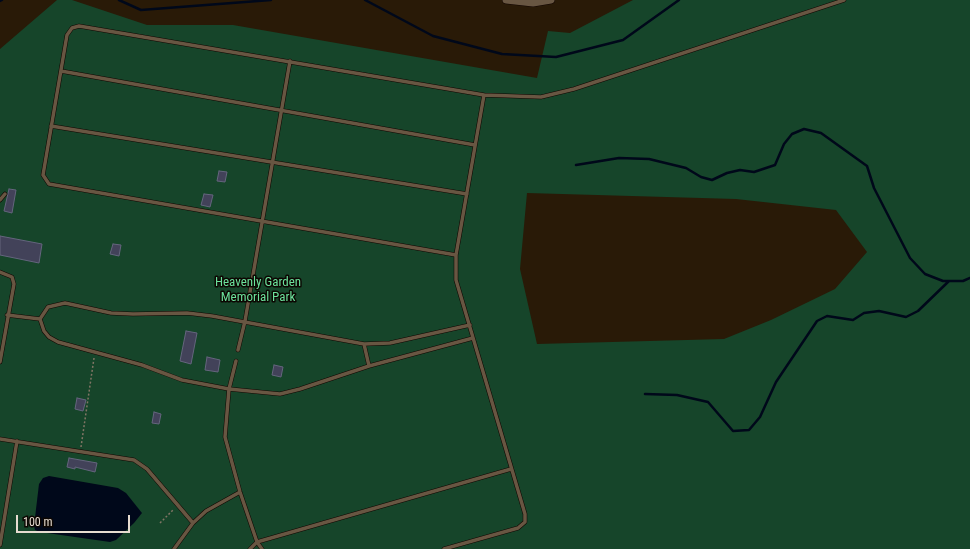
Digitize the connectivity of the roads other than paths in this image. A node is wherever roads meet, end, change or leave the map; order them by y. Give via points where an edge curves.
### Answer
1 (506, 0) edge
2 (551, 0) edge
3 (844, 0) edge
4 (290, 61) junction
5 (61, 72) junction
6 (484, 95) junction
7 (281, 111) junction
8 (51, 126) junction
9 (475, 145) junction
10 (272, 162) junction
11 (5, 194) dead end
12 (467, 194) junction
13 (0, 200) edge
14 (262, 222) junction
15 (456, 255) junction
16 (0, 272) edge
17 (7, 315) junction
18 (40, 319) junction
19 (245, 321) junction
20 (470, 325) junction
21 (473, 338) junction
22 (364, 344) junction
23 (238, 350) dead end
24 (236, 361) dead end
25 (0, 362) edge
26 (369, 366) junction
27 (229, 389) junction
28 (0, 438) edge
29 (17, 442) junction
30 (511, 469) junction
31 (240, 492) junction
32 (193, 523) junction
33 (257, 542) junction
34 (0, 545) edge
35 (174, 549) edge
36 (250, 549) edge
37 (262, 549) edge
38 (444, 549) edge

1 - 2 street via 533,3
3 - 6 lane via 557,94 521,98
4 - 5 lane via 79,26 72,28 66,35
4 - 6 lane
4 - 7 lane
5 - 7 lane
5 - 8 lane
6 - 9 lane
7 - 9 lane
7 - 10 lane
8 - 10 lane
8 - 14 lane via 43,175 49,184
9 - 12 lane
10 - 12 lane
10 - 14 lane
11 - 13 lane
12 - 15 lane
14 - 15 lane
14 - 19 lane
15 - 20 lane via 456,280
16 - 17 lane via 12,277 14,284
17 - 18 lane
17 - 25 lane
18 - 19 lane via 48,307 65,302 111,313 186,313
18 - 27 lane via 44,331 58,342 142,365 182,380
19 - 22 lane
19 - 23 lane
20 - 21 lane
20 - 22 lane via 390,342
21 - 26 lane
21 - 30 lane
22 - 26 lane
24 - 27 lane
26 - 27 lane via 280,394
27 - 31 lane via 226,437
28 - 29 lane
29 - 32 lane via 134,460 140,463
29 - 34 lane
30 - 33 lane
30 - 38 lane via 525,514 525,522 518,528
31 - 32 lane via 213,506
31 - 33 lane
32 - 35 lane
33 - 36 lane
33 - 37 lane

